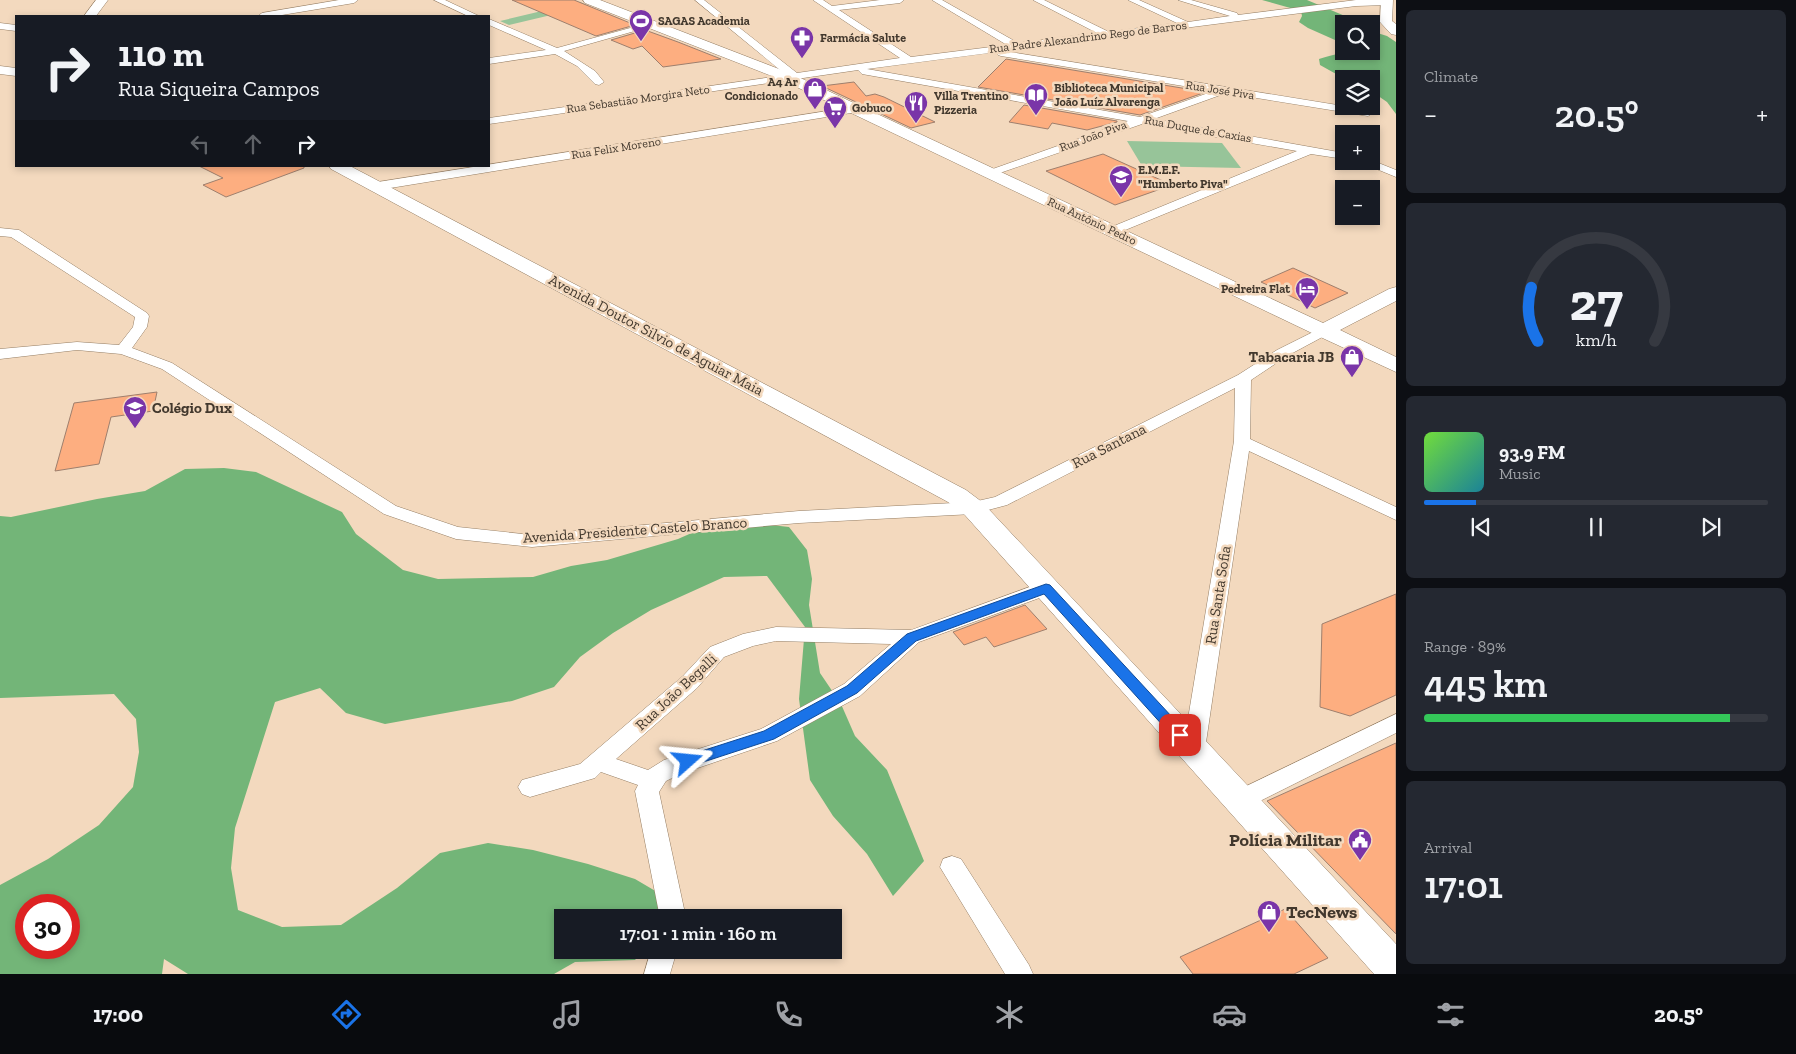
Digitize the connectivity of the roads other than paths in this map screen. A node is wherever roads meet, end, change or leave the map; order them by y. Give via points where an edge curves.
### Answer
1 (102, 0) edge
2 (354, 0) edge
3 (438, 0) edge
4 (589, 0) edge
5 (699, 0) edge
6 (817, 0) edge
7 (900, 0) edge
8 (936, 0) edge
9 (1037, 0) edge
10 (1132, 0) edge
11 (1182, 0) edge
12 (1387, 1) edge
13 (830, 9) junction
14 (91, 15) edge
15 (268, 15) edge
16 (473, 15) edge
17 (1242, 18) junction
18 (490, 22) edge
19 (1187, 24) junction
20 (652, 25) junction
21 (0, 26) edge
22 (15, 28) edge
23 (1396, 31) edge
24 (1106, 34) junction
25 (1016, 46) junction
26 (983, 50) junction
27 (555, 51) junction
28 (490, 60) edge
29 (909, 60) junction
30 (846, 69) junction
31 (0, 70) edge
32 (15, 72) edge
33 (790, 77) junction
34 (599, 82) dead end
35 (1224, 90) junction
36 (1335, 108) edge
37 (853, 110) junction
38 (1140, 120) junction
39 (490, 121) edge
40 (1313, 149) junction
41 (1335, 154) edge
42 (339, 167) edge
43 (1380, 168) edge
44 (991, 173) junction
45 (1396, 174) edge
46 (378, 186) junction
47 (1113, 231) junction
48 (0, 232) edge
49 (1396, 292) edge
50 (1323, 331) junction
51 (128, 344) junction
52 (0, 354) edge
53 (1396, 365) edge
54 (1243, 378) junction
55 (1242, 441) junction
56 (973, 508) junction
57 (1396, 514) edge
58 (1046, 588) junction
59 (912, 637) junction
60 (1396, 723) edge
61 (1194, 749) junction
62 (598, 762) junction
63 (653, 781) junction
64 (530, 787) dead end
65 (1240, 800) junction
66 (952, 867) dead end
67 (671, 909) edge
68 (661, 959) edge
69 (1396, 971) edge
70 (657, 974) edge
71 (1020, 974) edge

1 - 14 main road
2 - 15 street
3 - 16 street
4 - 20 main road, Rua Antônio Pedro
5 - 33 street
6 - 13 street
7 - 13 street
8 - 25 street
9 - 24 street
10 - 19 street
11 - 17 street
12 - 17 street, Rua Padre Alexandrino Rego de Barros
12 - 23 main road via 1386,22
13 - 29 street
17 - 19 street, Rua Padre Alexandrino Rego de Barros
18 - 27 street
19 - 24 street, Rua Padre Alexandrino Rego de Barros
20 - 27 street
20 - 33 main road, Rua Antônio Pedro
21 - 22 street
24 - 25 street, Rua Padre Alexandrino Rego de Barros
25 - 26 street, Rua Padre Alexandrino Rego de Barros
26 - 29 street, Rua Padre Alexandrino Rego de Barros
26 - 35 street, Rua José Piva
27 - 28 street
27 - 34 street via 584,66
29 - 30 street, Rua Padre Alexandrino Rego de Barros
30 - 33 street, Rua Padre Alexandrino Rego de Barros
30 - 38 street, Rua Duque de Caxias
31 - 32 main road
33 - 37 main road, Rua Antônio Pedro
33 - 39 street, Rua Sebastião Morgira Neto
35 - 36 street, Rua José Piva
35 - 38 street, Rua João Piva
37 - 44 main road, Rua Antônio Pedro
37 - 46 street, Rua Felix Moreno
38 - 40 street, Rua Duque de Caxias
38 - 44 street, Rua João Piva
40 - 41 street, Rua Duque de Caxias
40 - 47 street
42 - 46 main road, Avenida Doutor Silvio de Aguiar Maia
43 - 45 street
44 - 47 main road, Rua Antônio Pedro
46 - 56 main road, Avenida Doutor Silvio de Aguiar Maia via 948,491
47 - 50 main road, Rua Antônio Pedro
48 - 51 street via 14,233 142,316 140,327
49 - 50 main road
50 - 53 main road, Rua Antônio Pedro
50 - 54 street, Rua Santana via 1282,352
51 - 52 street, Avenida Presidente Castelo Branco
51 - 56 street, Avenida Presidente Castelo Branco via 390,510 456,532 532,541 799,517
54 - 55 street, Rua Santa Sofia
54 - 56 street, Rua Santana via 1001,501
55 - 57 street
55 - 61 street, Rua Santa Sofia
56 - 58 main road, Avenida Doutor Silvio de Aguiar Maia
58 - 59 street
58 - 61 main road, Avenida Doutor Silvio de Aguiar Maia
59 - 62 street, Rua João Begalli via 776,634 750,639 717,652 690,682
59 - 63 street via 852,690 769,735 672,767 658,774
60 - 65 street
61 - 65 main road, Avenida Doutor Silvio de Aguiar Maia
62 - 63 street
62 - 64 street, Rua João Begalli via 586,771
63 - 67 street via 647,791
65 - 69 main road, Avenida Doutor Silvio de Aguiar Maia
66 - 71 street
68 - 70 street

